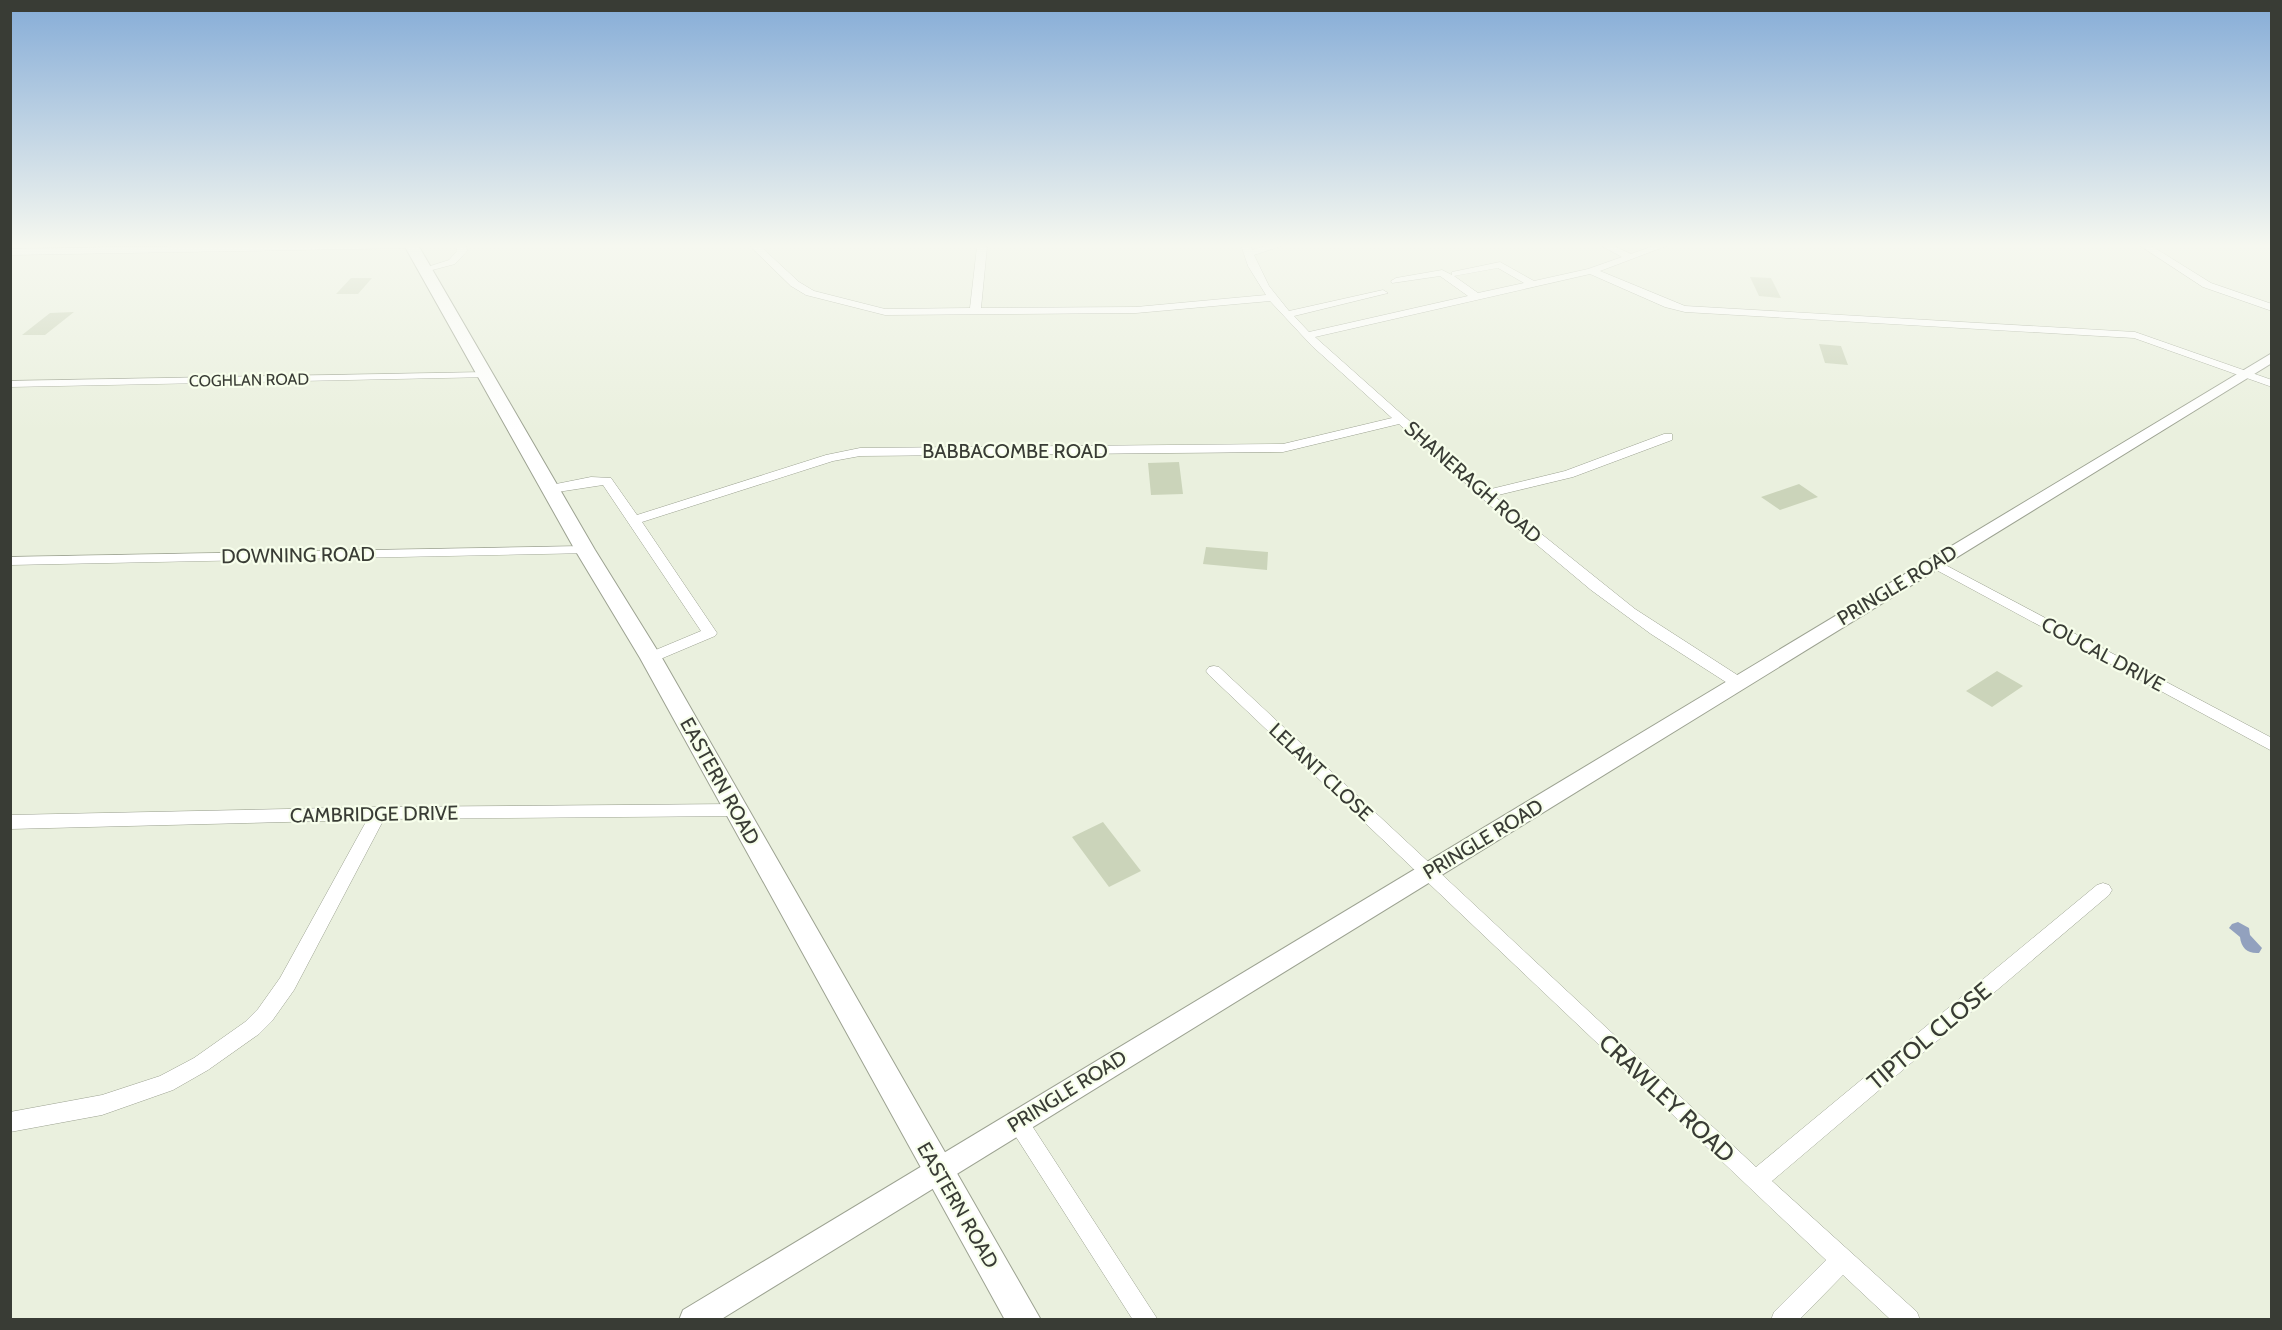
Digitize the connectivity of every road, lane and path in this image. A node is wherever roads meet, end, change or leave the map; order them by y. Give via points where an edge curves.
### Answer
1 (447, 307) edge
2 (866, 307) edge
3 (976, 307) edge
4 (1169, 307) edge
5 (1281, 307) edge
6 (1319, 307) edge
7 (1424, 307) edge
8 (1677, 307) edge
9 (975, 312) junction
10 (1288, 314) junction
11 (1309, 335) junction
12 (2271, 357) edge
13 (2244, 374) junction
14 (487, 375) junction
15 (10, 384) edge
16 (2271, 384) edge
17 (1401, 420) junction
18 (1668, 437) dead end
19 (551, 489) junction
20 (1485, 494) junction
21 (635, 520) junction
22 (585, 550) junction
23 (10, 561) edge
24 (1934, 563) junction
25 (651, 658) junction
26 (1214, 671) dead end
27 (1737, 682) junction
28 (2271, 745) edge
29 (737, 810) junction
30 (379, 813) junction
31 (10, 822) edge
32 (1428, 873) junction
33 (2103, 891) dead end
34 (10, 1122) edge
35 (1018, 1122) junction
36 (937, 1170) junction
37 (1756, 1181) junction
38 (1843, 1259) junction
39 (693, 1320) edge
40 (1024, 1320) edge
41 (1147, 1320) edge
42 (1782, 1320) edge
43 (1909, 1320) edge

1 - 14 main road, EASTERN ROAD
2 - 9 street via 885,312
3 - 9 street
4 - 9 street
5 - 10 street, SHANERAGH ROAD
6 - 10 street
7 - 11 street
8 - 13 street via 2135,335
10 - 11 street, SHANERAGH ROAD
11 - 17 street, SHANERAGH ROAD
12 - 13 street, PRINGLE ROAD
13 - 16 street
13 - 24 street, PRINGLE ROAD
14 - 15 street, COGHLAN ROAD
14 - 19 main road, EASTERN ROAD
17 - 20 street, SHANERAGH ROAD
17 - 21 street, BABBACOMBE ROAD via 1283,448 860,452
18 - 20 street via 1569,474
19 - 21 street via 605,480
19 - 22 main road, EASTERN ROAD
20 - 27 street, SHANERAGH ROAD via 1633,614
21 - 25 street via 710,633
22 - 23 street, DOWNING ROAD
22 - 25 main road, EASTERN ROAD
24 - 27 street, PRINGLE ROAD
24 - 28 street, COUCAL DRIVE
25 - 29 main road, EASTERN ROAD
26 - 32 street, LELANT CLOSE
27 - 32 street, PRINGLE ROAD
29 - 30 street, CAMBRIDGE DRIVE
29 - 36 main road, EASTERN ROAD
30 - 31 street, CAMBRIDGE DRIVE
30 - 34 street via 288,984 252,1028 166,1083 102,1105
32 - 35 street, PRINGLE ROAD
32 - 37 street, CRAWLEY ROAD
33 - 37 street, TIPTOL CLOSE
35 - 36 street, PRINGLE ROAD
35 - 41 street
36 - 39 street, PRINGLE ROAD
36 - 40 main road, EASTERN ROAD
37 - 38 street, CRAWLEY ROAD
38 - 42 street
38 - 43 street, CRAWLEY ROAD

